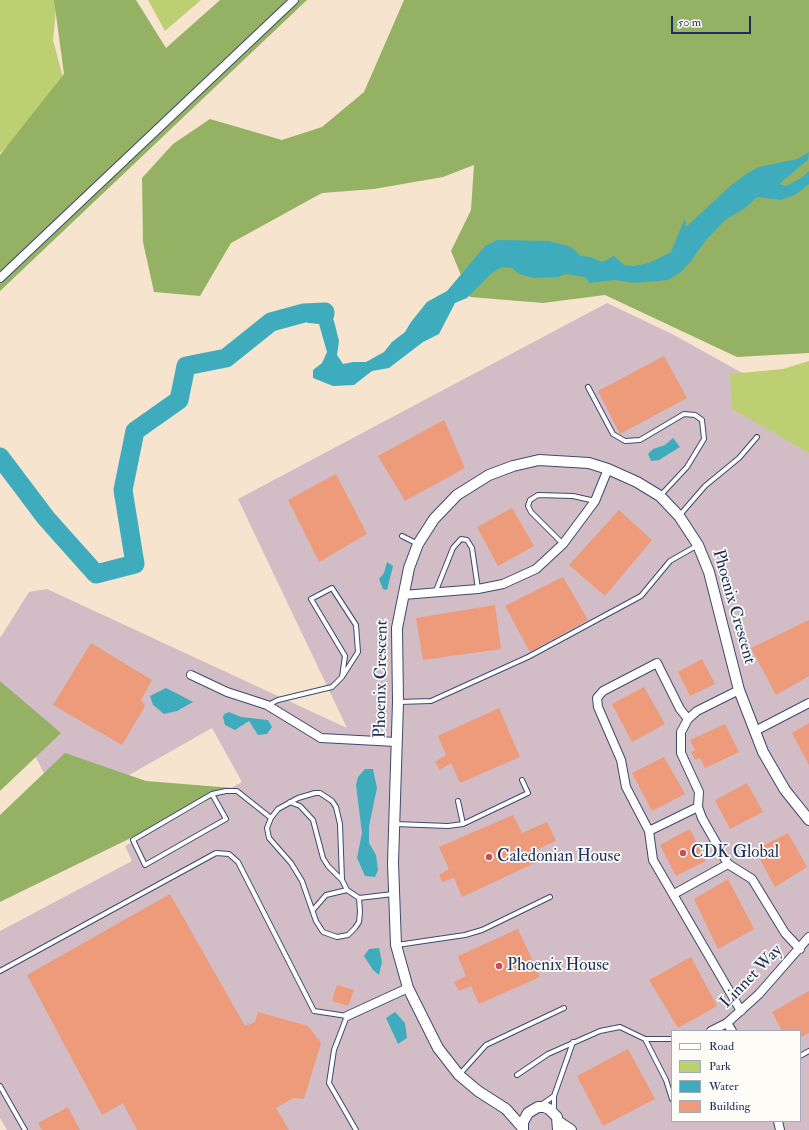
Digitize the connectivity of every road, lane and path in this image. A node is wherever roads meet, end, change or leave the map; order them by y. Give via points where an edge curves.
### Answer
1 (294, 0) edge
2 (0, 278) edge
3 (588, 387) dead end
4 (757, 437) dead end
5 (608, 468) junction
6 (660, 496) junction
7 (595, 501) junction
8 (679, 516) junction
9 (402, 536) dead end
10 (418, 544) junction
11 (563, 544) junction
12 (698, 545) junction
13 (478, 589) junction
14 (435, 593) junction
15 (403, 595) junction
16 (191, 675) dead end
17 (342, 677) junction
18 (739, 690) junction
19 (398, 702) junction
20 (809, 703) edge
21 (267, 705) junction
22 (688, 719) junction
23 (755, 731) junction
24 (396, 742) junction
25 (522, 780) dead end
26 (212, 794) junction
27 (458, 801) dead end
28 (290, 802) junction
29 (698, 808) junction
30 (271, 818) junction
31 (809, 820) edge
32 (394, 824) junction
33 (463, 824) junction
34 (649, 831) junction
35 (728, 864) junction
36 (342, 880) junction
37 (347, 890) junction
38 (394, 894) junction
39 (674, 894) junction
40 (550, 897) dead end
41 (359, 898) junction
42 (313, 910) junction
43 (809, 937) edge
44 (396, 945) junction
45 (800, 949) junction
46 (0, 970) edge
47 (408, 988) junction
48 (564, 1008) dead end
49 (741, 1011) junction
50 (348, 1016) junction
51 (727, 1023) junction
52 (713, 1030) edge
53 (731, 1030) edge
54 (645, 1039) junction
55 (671, 1039) edge
56 (573, 1042) junction
57 (459, 1075) junction
58 (517, 1075) dead end
59 (0, 1086) edge
60 (554, 1096) junction
61 (671, 1096) edge
62 (538, 1107) junction
63 (506, 1109) junction
64 (528, 1112) junction
65 (557, 1122) edge
66 (523, 1128) edge
67 (25, 1130) edge
68 (356, 1130) edge
69 (571, 1130) edge

1 - 2 street
3 - 6 lane via 613,434 625,441 640,440 684,414 695,415 702,420 704,439 687,467
4 - 8 lane
5 - 6 street, Phoenix Crescent
5 - 7 street
5 - 10 street, Phoenix Crescent via 589,463 539,460 489,475 457,495 434,519
6 - 8 street, Phoenix Crescent
7 - 11 street
7 - 11 lane via 574,496 538,495 530,500 528,506 531,512
8 - 12 street, Phoenix Crescent
9 - 10 lane
10 - 15 street, Phoenix Crescent
11 - 13 street via 536,569 503,584
12 - 18 street, Phoenix Crescent via 709,572
12 - 19 lane via 670,561 641,596 528,657 431,701
13 - 14 street
13 - 14 lane via 472,548 467,540 461,539 453,548
14 - 15 street
15 - 19 street, Phoenix Crescent via 396,628
16 - 21 street via 227,692
17 - 17 lane via 345,656 311,599 332,588 356,625 358,652
17 - 21 lane via 332,687
18 - 22 street via 697,711
18 - 23 street, Phoenix Crescent
19 - 24 street, Phoenix Crescent
20 - 23 street
21 - 24 street via 321,738
22 - 29 street via 681,732 681,753 699,792
22 - 34 street via 680,709 657,663 603,691 597,698 598,707 621,760 626,787
23 - 31 street, Phoenix Crescent via 763,752 785,790
24 - 32 street, Phoenix Crescent
25 - 33 lane via 528,793
26 - 26 lane via 226,819 145,865 133,840
26 - 30 lane via 226,790 237,791
27 - 33 lane
28 - 30 lane via 278,809
28 - 36 lane via 300,806 313,820 323,858
28 - 36 lane via 306,794 320,793 327,796 336,807 340,824
29 - 34 street
29 - 35 street
30 - 42 lane via 267,828 269,838 291,863 302,881
32 - 33 lane
32 - 38 street, Phoenix Crescent
34 - 39 street via 652,860
35 - 39 street
35 - 45 street via 752,879 785,933
36 - 37 lane
37 - 41 lane
37 - 42 lane via 326,895
38 - 41 lane
38 - 44 street, Phoenix Crescent
39 - 49 street
40 - 44 lane via 482,930 465,935
41 - 42 lane via 359,922 348,935 337,937 323,932
43 - 45 street, Linnet Way
44 - 47 street, Phoenix Crescent
45 - 49 street, Linnet Way
46 - 50 lane via 216,853 229,854 238,862 314,1010
47 - 50 street
47 - 57 street, Phoenix Crescent via 438,1048
48 - 57 lane via 486,1045
49 - 51 street, Linnet Way
50 - 68 lane via 334,1050 329,1083
51 - 52 street, Linnet Way
51 - 53 street
54 - 55 lane
54 - 56 lane via 620,1027 600,1031
54 - 61 lane via 666,1080
56 - 58 lane via 548,1054
56 - 60 lane
57 - 63 street, Phoenix Crescent
59 - 67 lane
60 - 62 lane
60 - 65 lane
62 - 64 street
62 - 65 street via 549,1109
63 - 64 street, Phoenix Crescent
63 - 66 street, Phoenix Crescent
64 - 66 street via 524,1117
65 - 69 street

